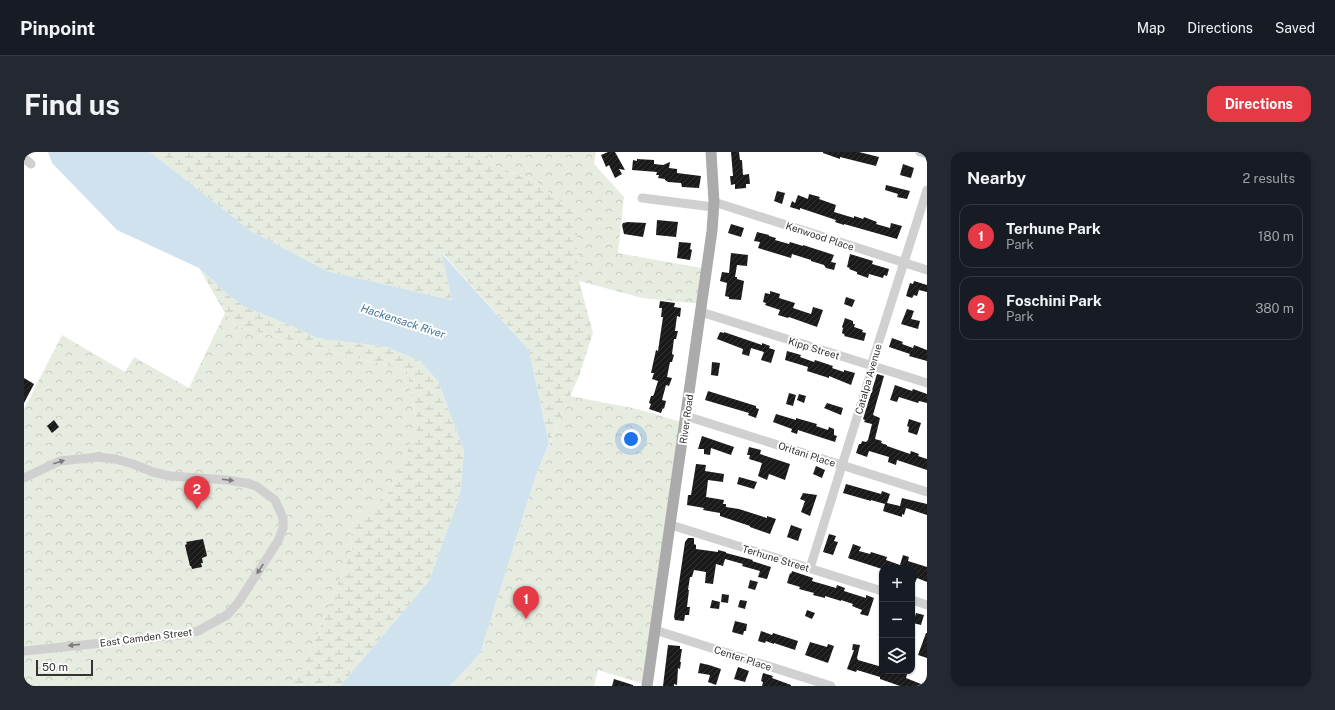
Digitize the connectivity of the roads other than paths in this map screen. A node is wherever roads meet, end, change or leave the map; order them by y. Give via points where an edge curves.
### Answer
1 (711, 152) edge
2 (920, 152) edge
3 (927, 154) edge
4 (927, 190) edge
5 (642, 198) dead end
6 (713, 205) junction
7 (904, 262) junction
8 (927, 270) edge
9 (701, 312) junction
10 (873, 366) junction
11 (927, 383) edge
12 (686, 416) junction
13 (842, 465) junction
14 (24, 478) edge
15 (927, 492) edge
16 (671, 525) junction
17 (810, 568) junction
18 (879, 589) edge
19 (915, 601) edge
20 (927, 605) edge
21 (655, 630) junction
22 (24, 651) edge
23 (647, 686) edge
24 (831, 686) edge

1 - 6 main road, River Road
2 - 3 street
4 - 7 street, Catalpa Avenue
5 - 6 street, Kenwood Place
6 - 7 street, Kenwood Place
6 - 9 main road, River Road
7 - 8 street, Kenwood Place
7 - 10 street, Catalpa Avenue
9 - 10 street, Kipp Street
9 - 12 main road, River Road
10 - 11 street, Kipp Street
10 - 13 street, Catalpa Avenue
12 - 13 street, Oritani Place
12 - 16 main road, River Road
13 - 15 street, Oritani Place
13 - 17 street, Catalpa Avenue
14 -> 22 street, East Camden Street via 60,461 98,457 115,459 170,476 227,480 256,486 275,500 283,518 283,528 278,540 238,603 227,615 198,631
16 - 17 street, Terhune Street
16 - 21 main road, River Road
17 - 18 street, Terhune Street
19 - 20 street
21 - 23 main road, River Road
21 - 24 street, Center Place

